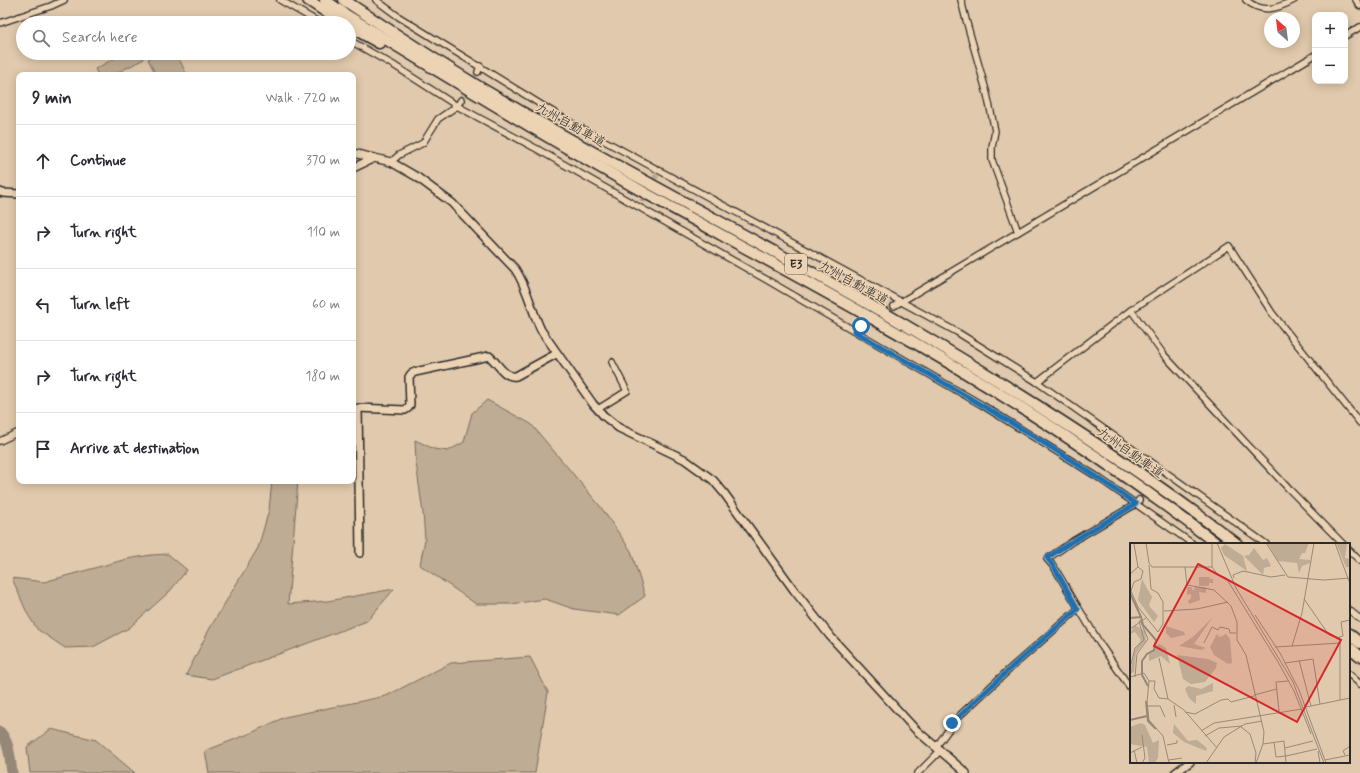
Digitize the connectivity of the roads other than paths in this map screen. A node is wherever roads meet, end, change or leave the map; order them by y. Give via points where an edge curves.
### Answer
1 (64, 0) edge
2 (280, 0) edge
3 (308, 0) edge
4 (325, 0) edge
5 (344, 0) edge
6 (356, 0) edge
7 (376, 0) edge
8 (961, 0) edge
9 (1246, 0) edge
10 (1294, 0) edge
11 (1356, 0) edge
12 (1360, 6) edge
13 (21, 16) edge
14 (308, 16) edge
15 (332, 16) edge
16 (348, 16) edge
17 (16, 18) edge
18 (356, 21) edge
19 (0, 23) edge
20 (1360, 27) edge
21 (356, 30) edge
22 (1348, 34) edge
23 (356, 44) edge
24 (1312, 57) edge
25 (437, 60) junction
26 (461, 100) tunnel mouth
27 (457, 106) junction
28 (494, 106) junction
29 (356, 154) edge
30 (374, 158) junction
31 (391, 162) junction
32 (356, 167) edge
33 (0, 192) edge
34 (16, 194) edge
35 (1018, 232) junction
36 (900, 302) junction
37 (894, 306) tunnel mouth
38 (1132, 310) junction
39 (861, 326) tunnel mouth
40 (854, 331) junction
41 (556, 354) junction
42 (612, 362) dead end
43 (1038, 382) junction
44 (598, 409) junction
45 (1360, 424) edge
46 (16, 433) edge
47 (0, 441) edge
48 (1137, 502) junction
49 (1192, 543) edge
50 (1216, 543) edge
51 (1236, 543) edge
52 (1265, 543) edge
53 (1342, 543) edge
54 (1350, 551) edge
55 (360, 553) dead end
56 (1360, 561) edge
57 (1078, 609) junction
58 (1350, 611) edge
59 (1360, 619) edge
60 (1350, 635) edge
61 (1360, 643) edge
62 (1350, 648) edge
63 (1360, 656) edge
64 (1350, 675) edge
65 (1360, 684) edge
66 (1130, 688) edge
67 (938, 749) junction
68 (1182, 764) edge
69 (918, 773) edge
70 (966, 773) edge
71 (1175, 773) edge

1 - 13 street
2 - 14 street
3 - 15 highway
4 - 16 highway, 九州自動車道 / E3
5 - 25 highway, 九州自動車道 / E3
6 - 25 highway
7 - 36 street via 479,69 566,120
8 - 35 street via 995,131 992,160
9 - 10 street via 1252,6 1266,9
11 - 12 street
17 - 19 street
18 - 28 highway, 九州自動車道 / E3
20 - 22 street
21 - 28 highway
23 - 27 street
24 - 35 street
25 - 51 highway, 九州自動車道 / E3 via 558,132 830,283 983,372 1118,458
26 - 27 street
27 - 31 street via 438,120 423,143
27 - 40 street via 640,205
28 - 50 highway, 九州自動車道 / E3 via 877,321 995,391 1111,466
29 - 30 street
30 - 31 street
30 - 32 street
31 - 41 street via 417,177 452,203 516,269 527,291 535,318
33 - 34 street
35 - 36 street
36 - 37 street
36 - 43 street via 957,332
38 - 43 street
38 - 45 street via 1229,246 1272,313
38 - 53 street via 1164,355
39 - 40 street
40 - 48 street via 982,405
41 - 44 street
41 - 55 street via 511,377 489,356 415,372 409,377 410,405 405,410 358,408
42 - 44 street via 627,391
43 - 52 street
44 - 67 street via 619,428 684,459 708,476 724,493 830,636 915,729
46 - 47 street
48 - 49 street
48 - 57 street via 1047,558
54 - 56 street
57 - 66 street
57 - 67 street via 957,718
58 - 59 street
60 - 61 highway
62 - 63 highway
64 - 65 street
67 - 69 street
67 - 70 street
68 - 71 street

